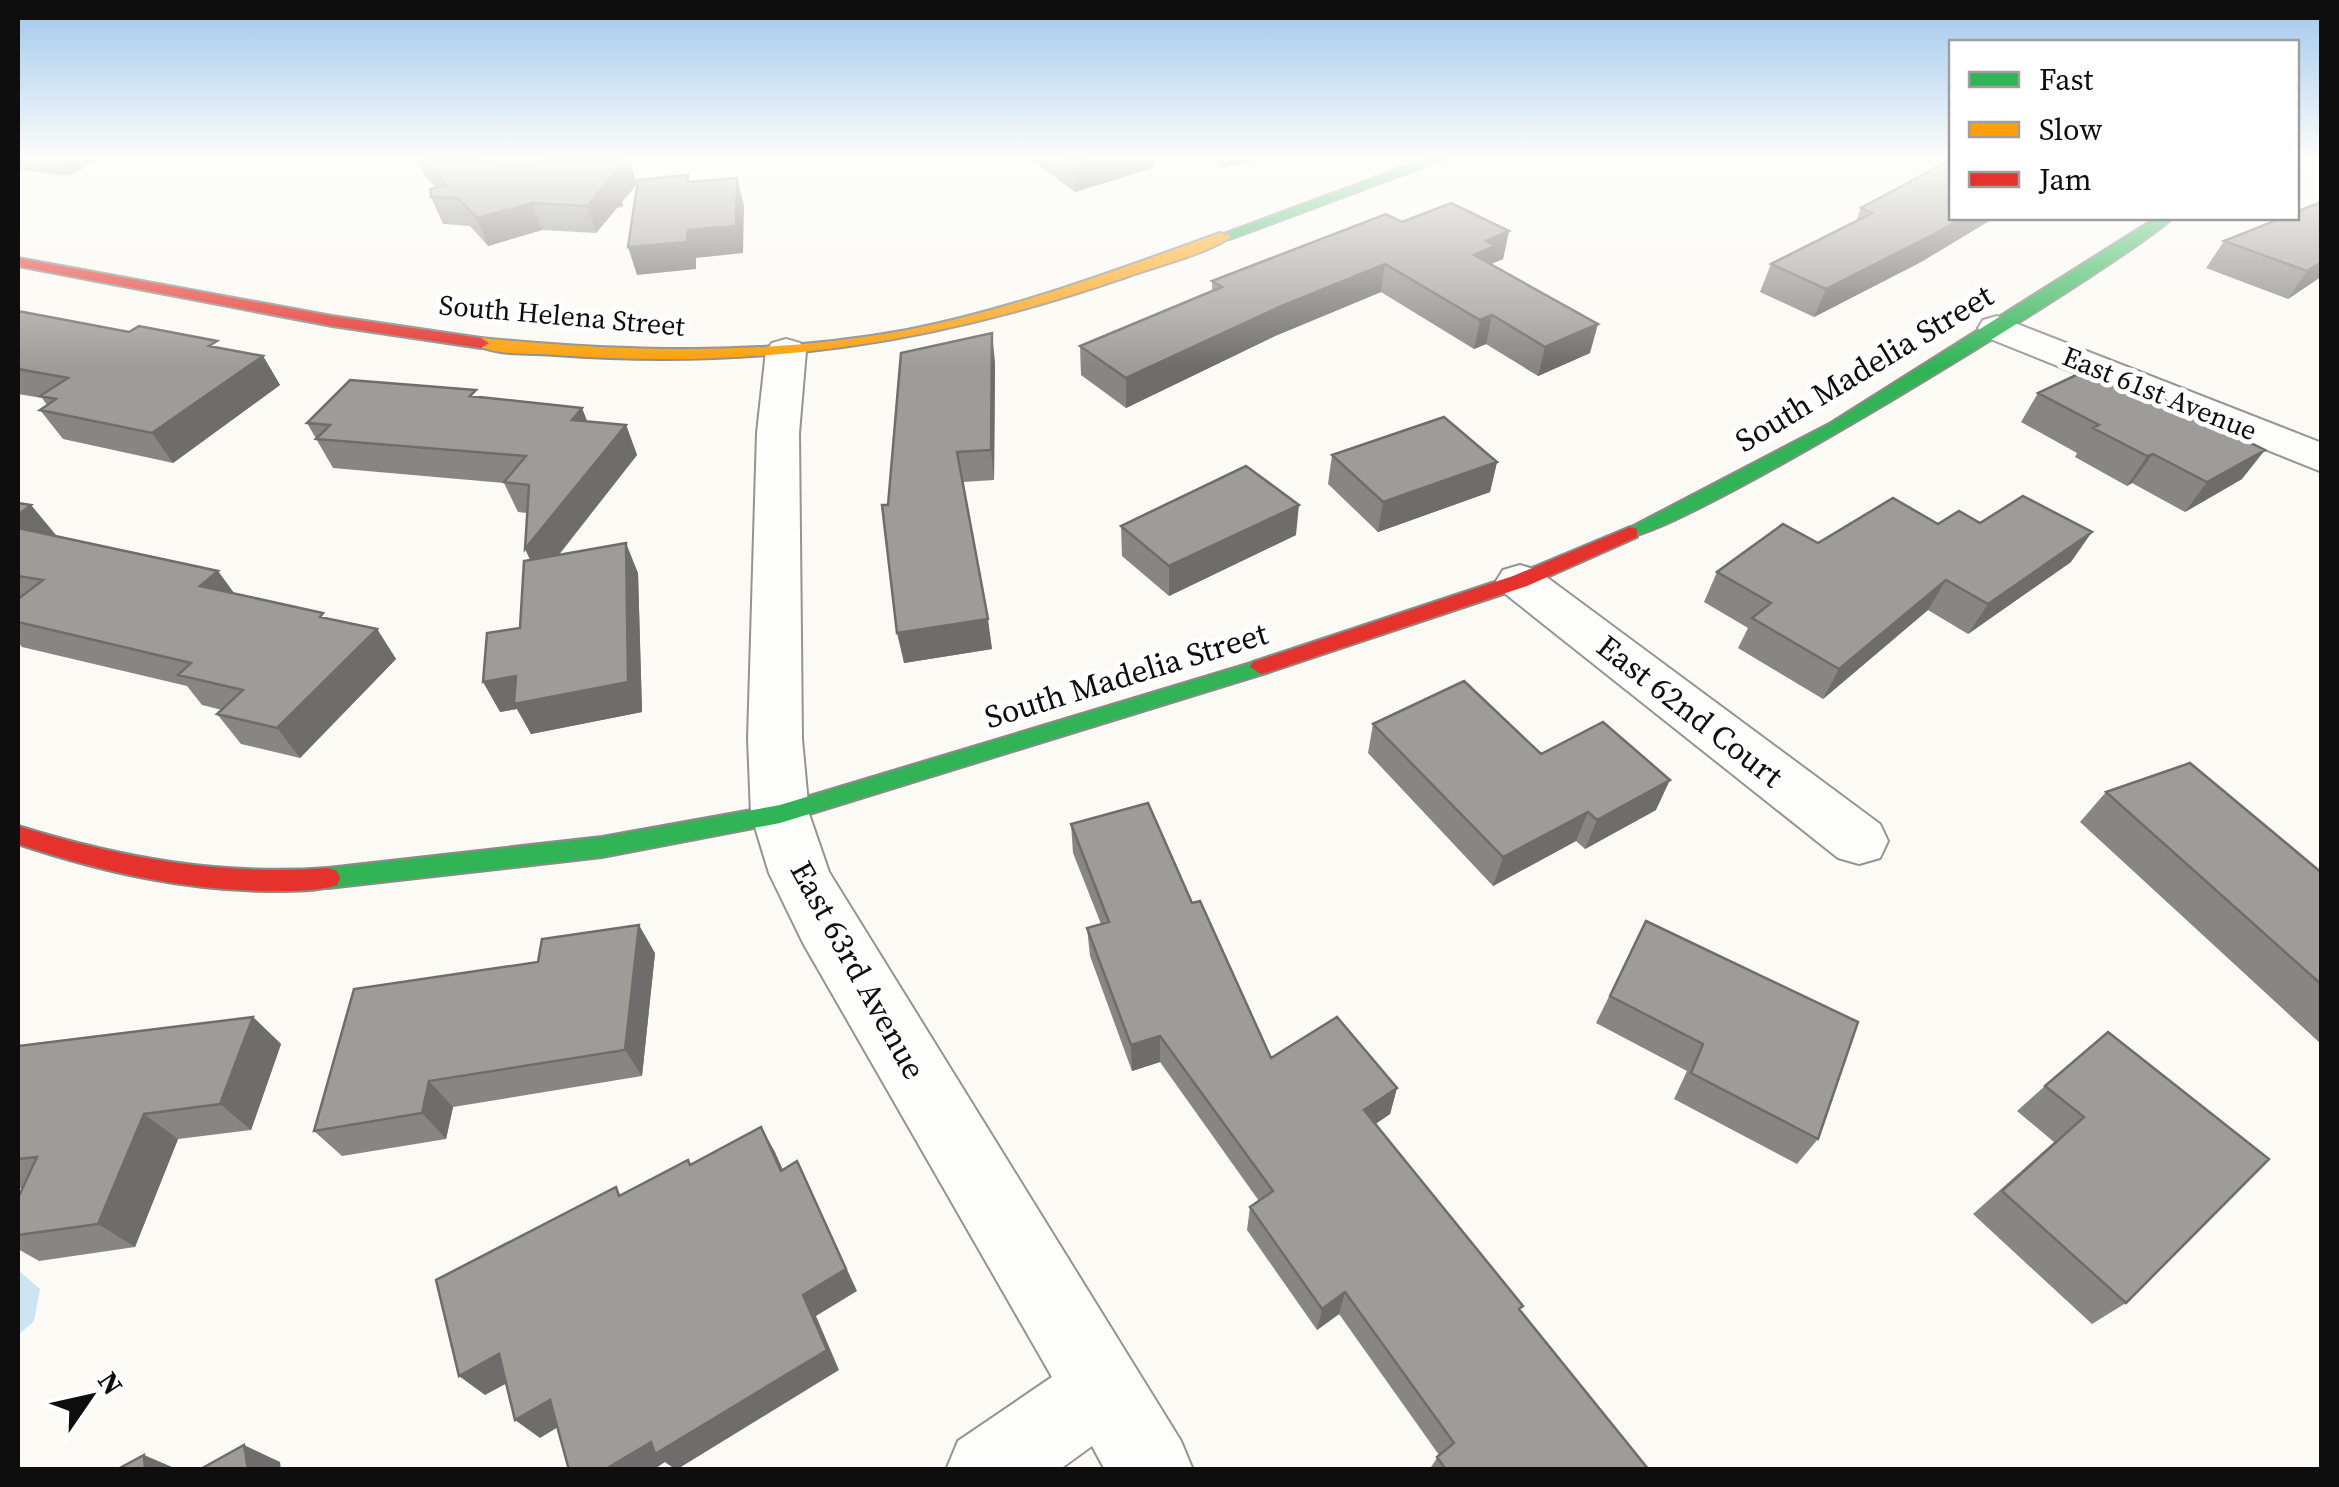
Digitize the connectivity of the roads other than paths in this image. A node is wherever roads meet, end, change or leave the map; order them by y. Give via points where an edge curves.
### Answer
1 (1240, 228) edge
2 (2149, 228) edge
3 (18, 262) edge
4 (1997, 328) junction
5 (786, 351) junction
6 (2322, 459) edge
7 (1520, 581) junction
8 (780, 814) junction
9 (18, 835) edge
10 (1859, 841) dead end
11 (1104, 1389) junction
12 (987, 1470) edge
13 (1152, 1470) edge

1 - 5 street, South Helena Street via 1015,307 861,342
2 - 4 street, South Madelia Street
3 - 5 street, South Helena Street via 396,330 570,351 654,357
4 - 6 street, East 61st Avenue
4 - 7 street, South Madelia Street via 1759,470
5 - 8 street, East 63rd Avenue via 778,434 774,739
7 - 8 street, South Madelia Street via 1154,703
7 - 10 street, East 62nd Court
8 - 9 street, South Madelia Street via 602,846 240,882 171,876
8 - 11 street, East 63rd Avenue via 825,924
11 - 12 street
11 - 13 street, East 63rd Avenue

